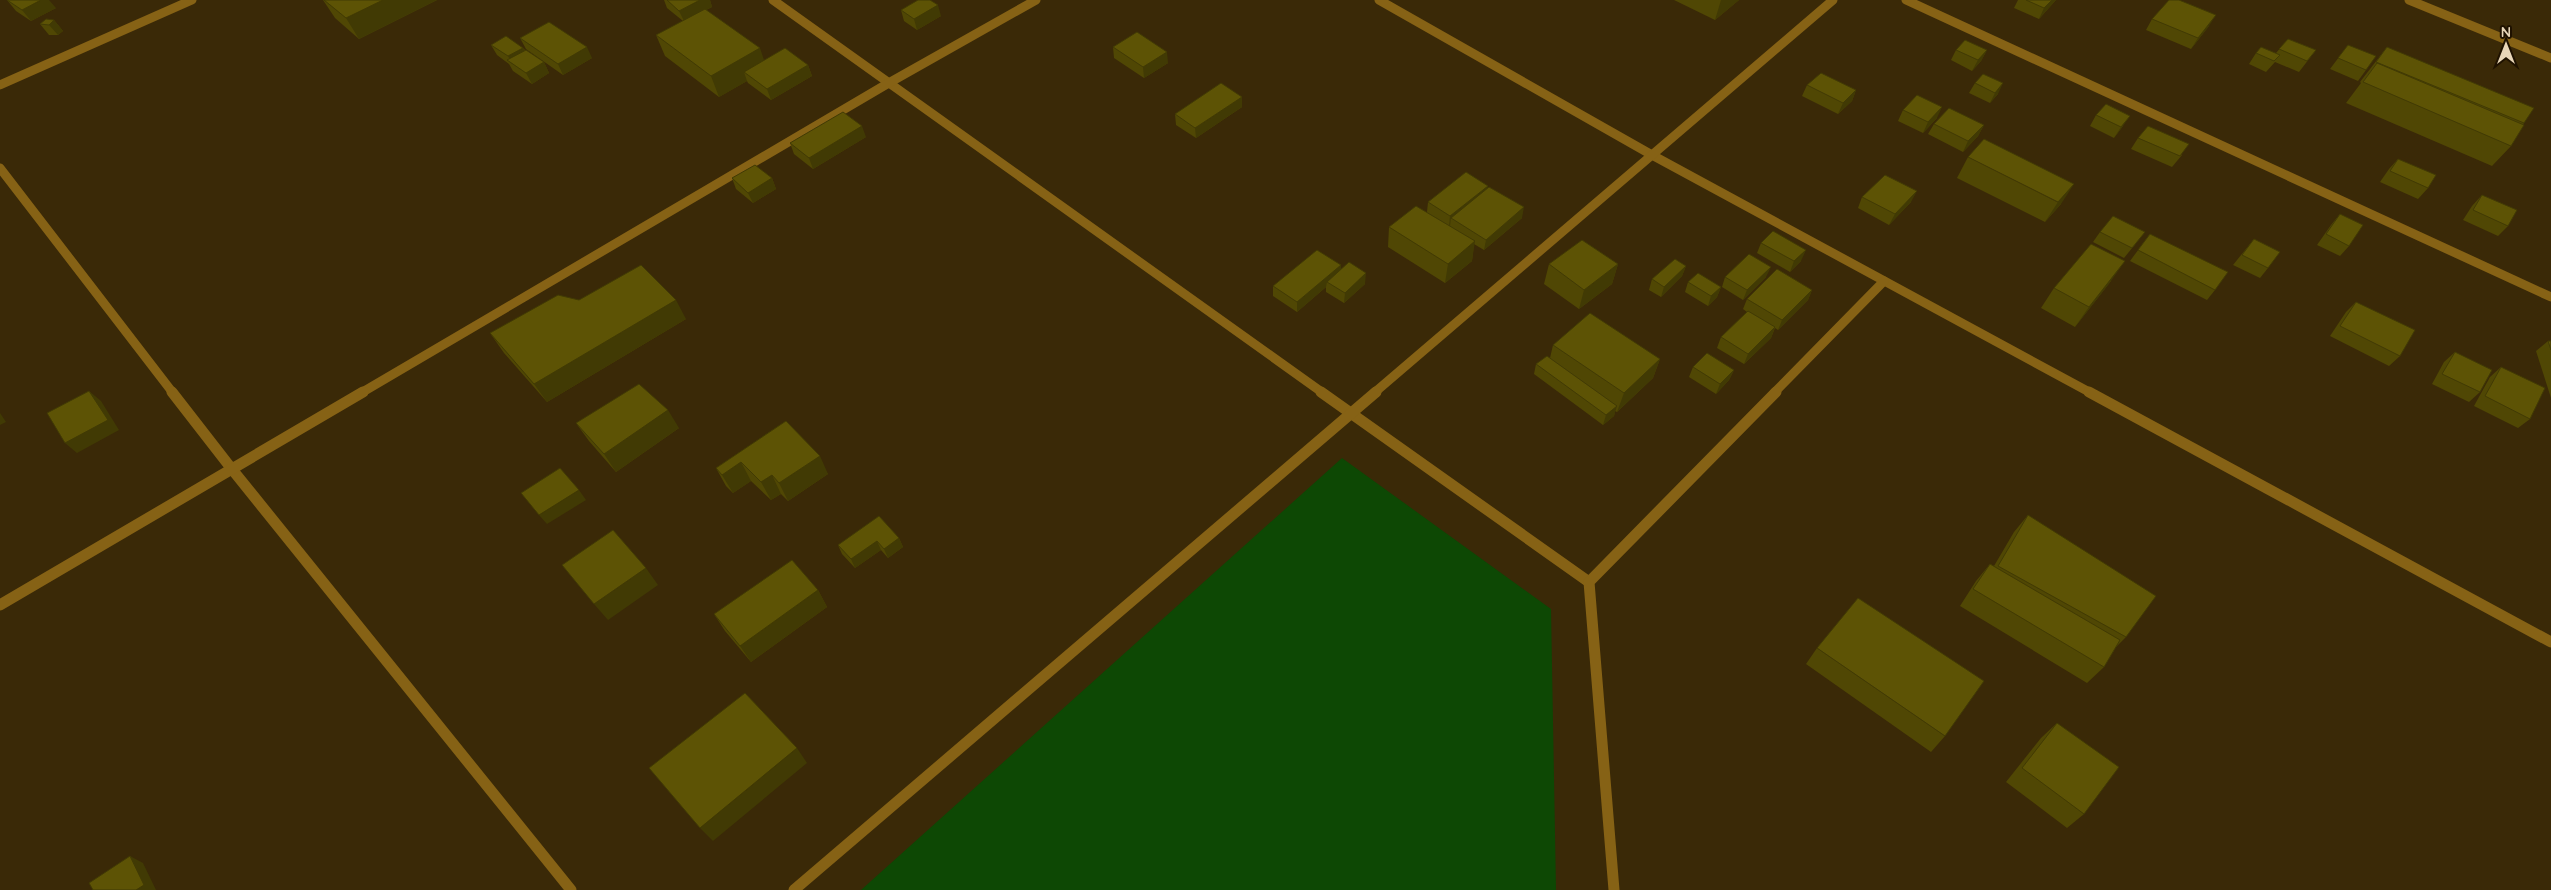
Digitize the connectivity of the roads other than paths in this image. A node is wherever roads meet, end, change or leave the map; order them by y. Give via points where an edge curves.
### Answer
1 (192, 0) edge
2 (774, 0) edge
3 (1036, 0) edge
4 (1379, 0) edge
5 (1833, 0) edge
6 (1906, 0) edge
7 (2409, 0) edge
8 (2551, 58) edge
9 (887, 84) junction
10 (0, 85) edge
11 (1652, 155) junction
12 (0, 168) edge
13 (1884, 281) junction
14 (2551, 296) edge
15 (1353, 412) junction
16 (231, 468) junction
17 (1589, 582) junction
18 (0, 605) edge
19 (2551, 642) edge
20 (571, 890) edge
21 (794, 890) edge
22 (1614, 890) edge

1 - 10 street
2 - 9 street
3 - 9 street
4 - 11 street
5 - 11 street
6 - 14 street
7 - 8 street
9 - 15 street
9 - 16 street
11 - 13 street
11 - 15 street
12 - 16 street
13 - 17 street
13 - 19 street
15 - 17 street
15 - 21 street
16 - 18 street
16 - 20 street
17 - 22 street

